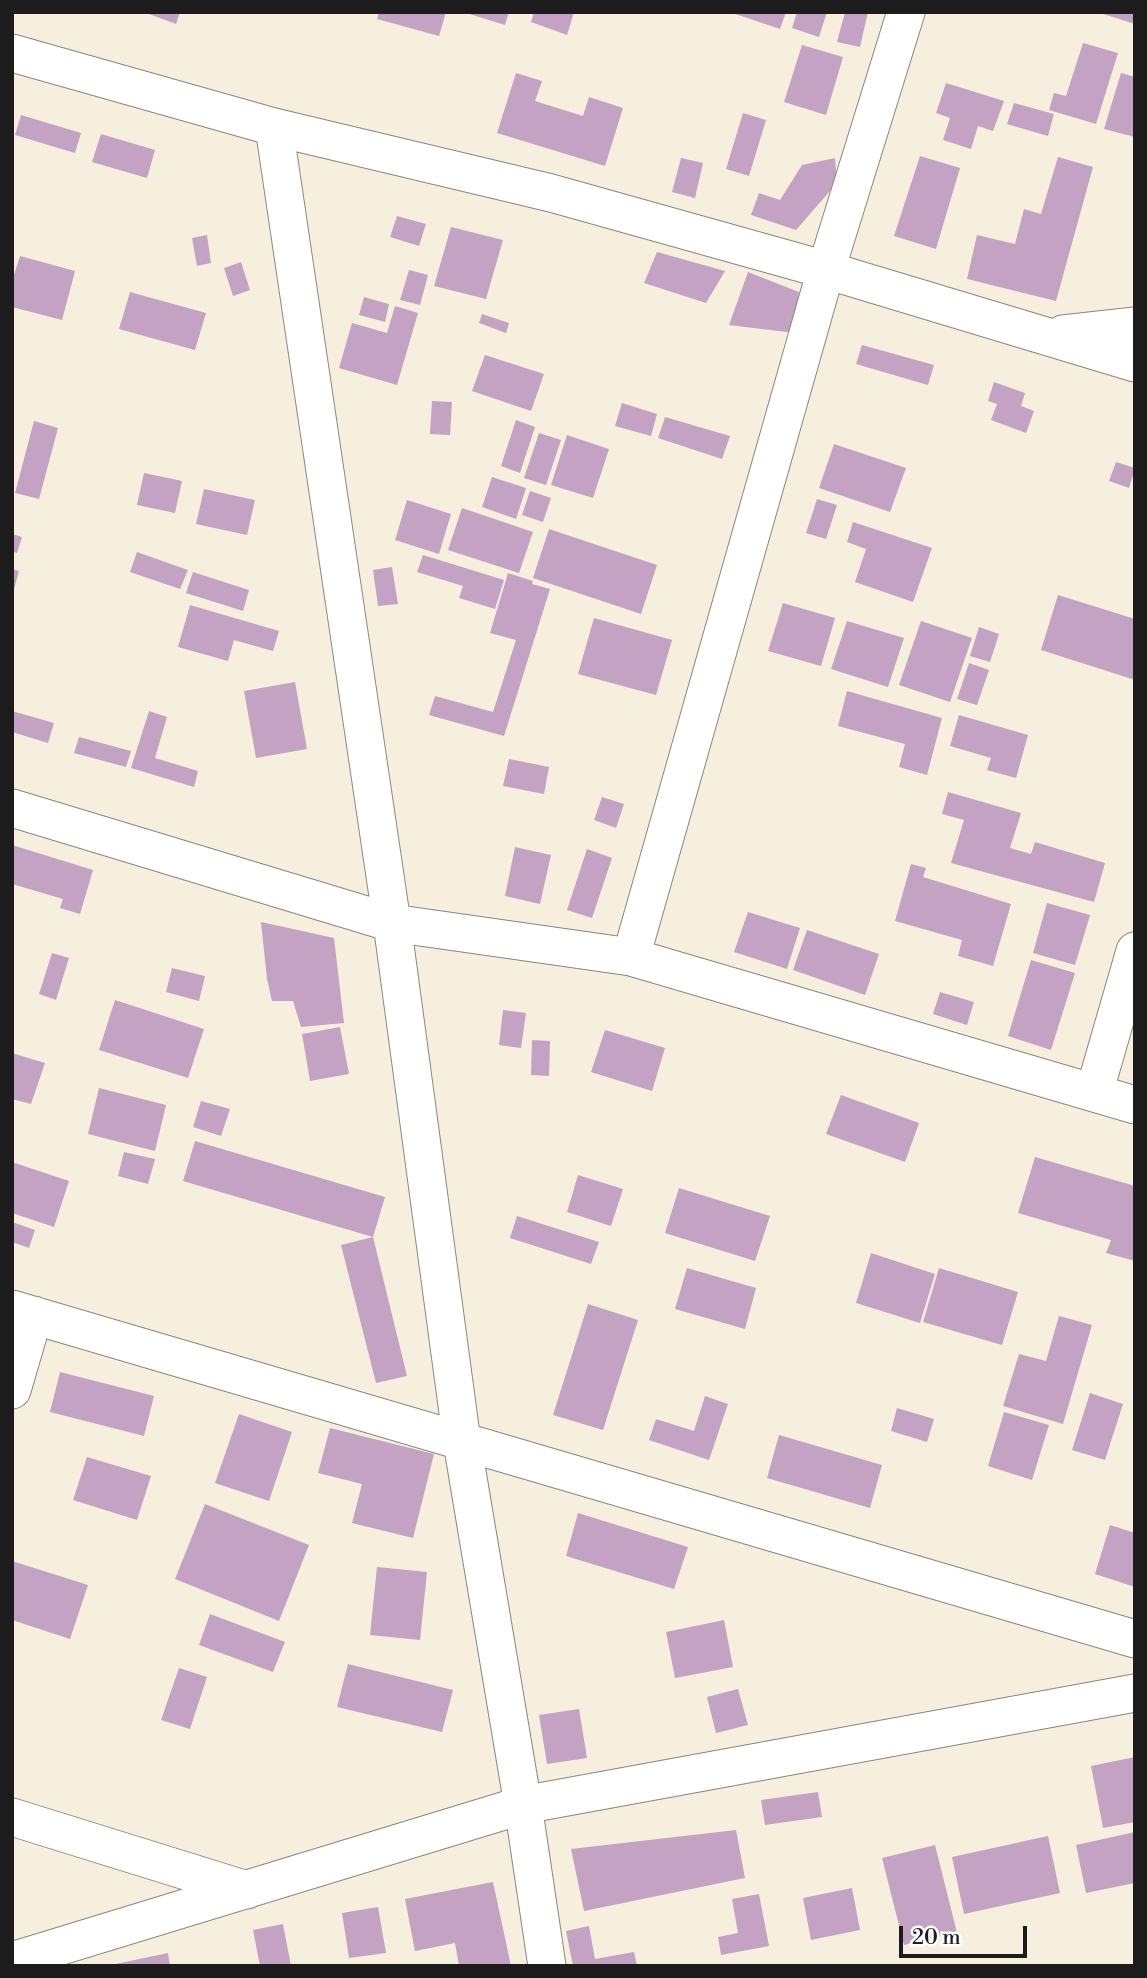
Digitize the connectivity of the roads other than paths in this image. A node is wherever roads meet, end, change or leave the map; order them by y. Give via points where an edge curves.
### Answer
1 (906, 12) edge
2 (12, 52) edge
3 (274, 127) junction
4 (826, 270) junction
5 (1135, 326) edge
6 (1048, 335) junction
7 (1135, 363) edge
8 (12, 808) edge
9 (392, 923) junction
10 (1135, 951) edge
11 (631, 957) junction
12 (1094, 1093) junction
13 (1135, 1105) edge
14 (23, 1312) edge
15 (12, 1390) edge
16 (462, 1442) junction
17 (1135, 1639) edge
18 (1135, 1693) edge
19 (523, 1805) junction
20 (12, 1817) edge
21 (247, 1890) junction
22 (12, 1961) edge
23 (547, 1966) edge

1 - 4 street
2 - 3 street
3 - 4 street via 551,193
3 - 9 street
4 - 6 street
4 - 11 street
5 - 6 street
6 - 7 street
8 - 9 street
9 - 11 street
9 - 16 street
10 - 12 street
11 - 12 street
12 - 13 street
14 - 15 street
14 - 16 street
16 - 17 street
16 - 19 street
18 - 19 street
19 - 21 street
19 - 23 street
20 - 21 street
21 - 22 street

